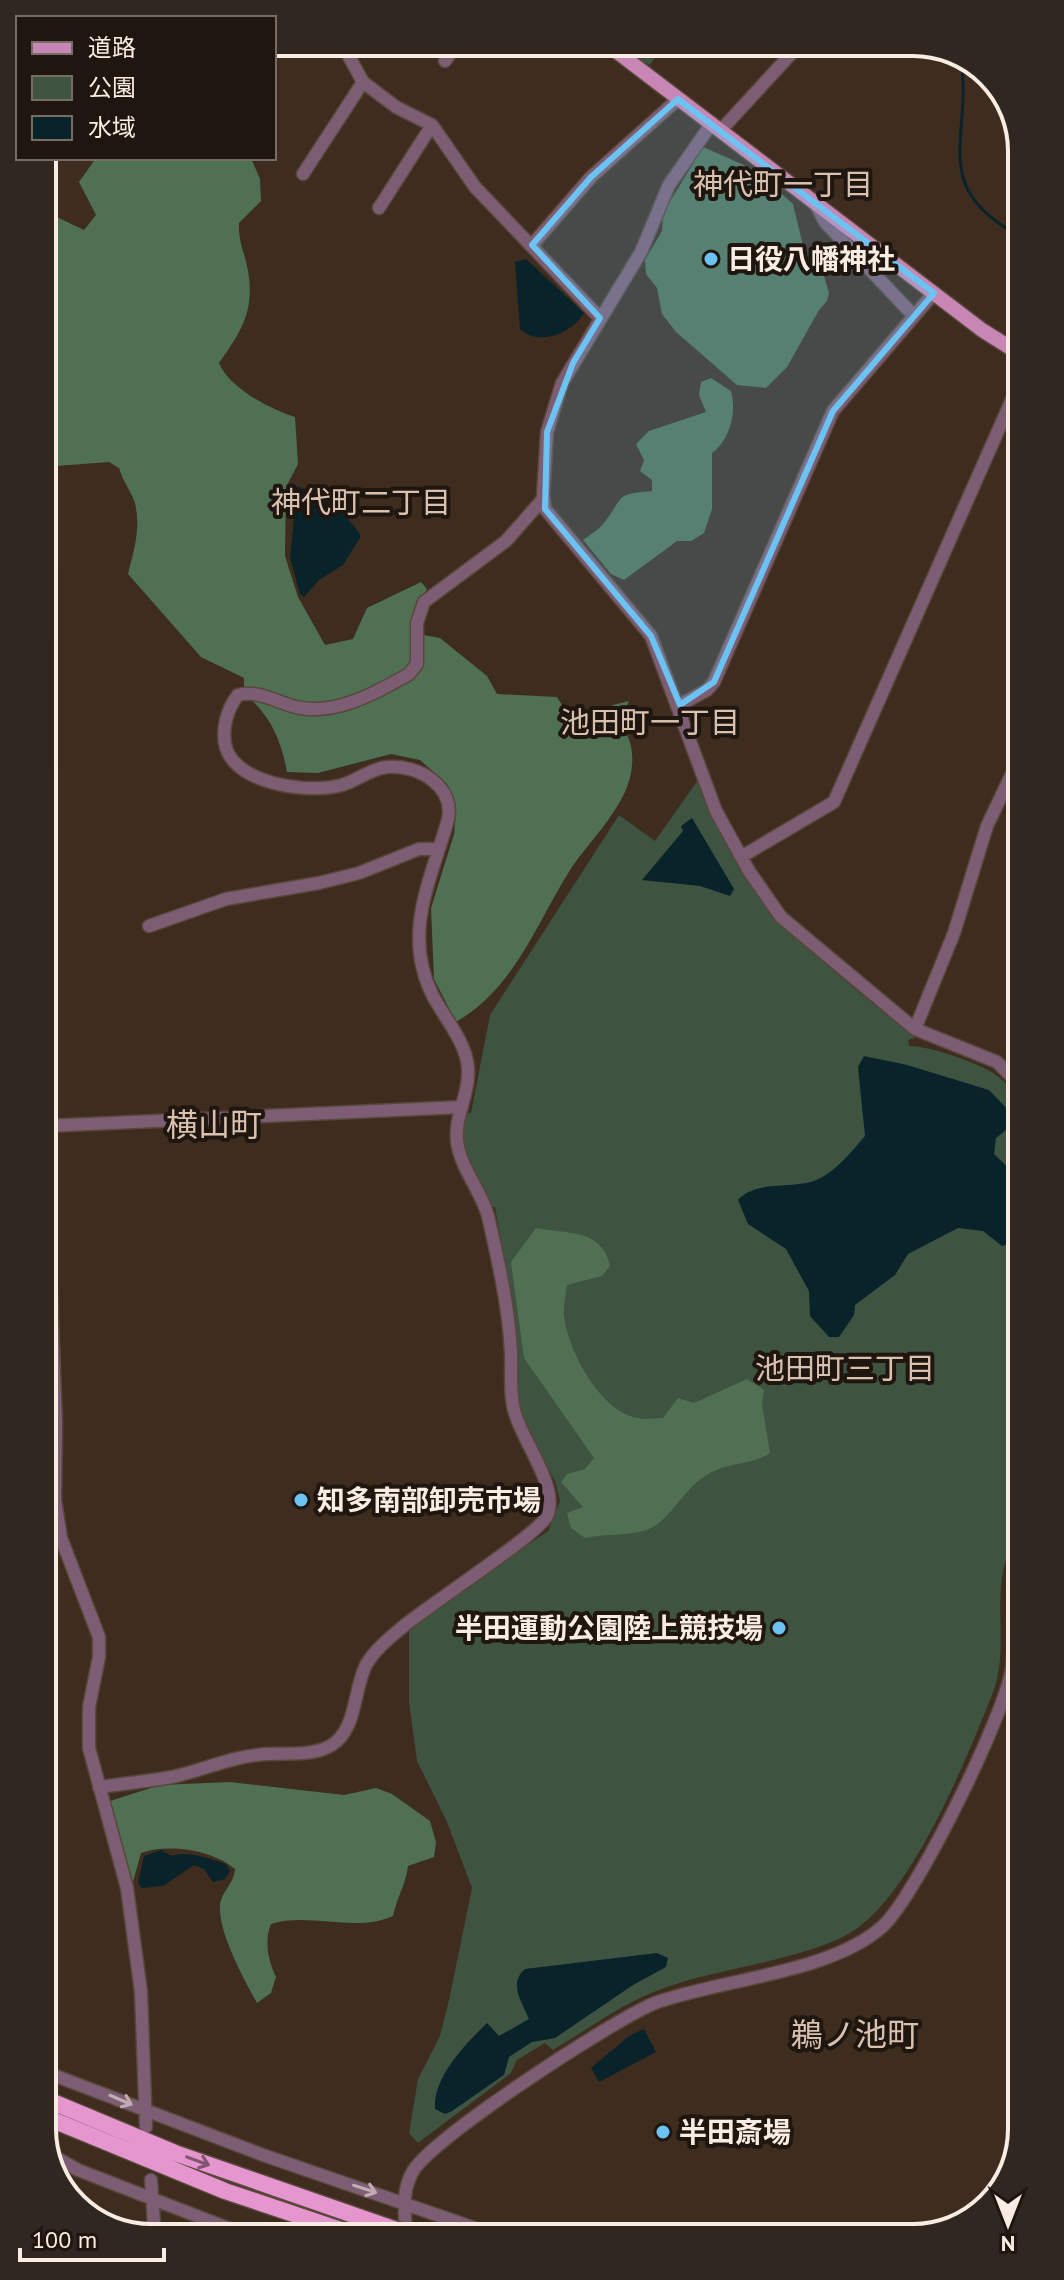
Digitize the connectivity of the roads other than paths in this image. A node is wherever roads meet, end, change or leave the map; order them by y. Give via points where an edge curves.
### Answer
1 (349, 56) edge
2 (448, 56) edge
3 (622, 56) edge
4 (788, 56) edge
5 (445, 61) dead end
6 (363, 82) junction
7 (678, 99) junction
8 (432, 125) junction
9 (717, 126) junction
10 (303, 174) dead end
11 (815, 202) junction
12 (379, 208) dead end
13 (532, 245) junction
14 (934, 293) junction
15 (914, 316) junction
16 (600, 318) junction
17 (1008, 346) edge
18 (1008, 408) edge
19 (543, 499) junction
20 (680, 705) junction
21 (1008, 782) edge
22 (438, 849) junction
23 (741, 857) junction
24 (149, 926) dead end
25 (920, 1032) junction
26 (1008, 1073) edge
27 (462, 1107) junction
28 (56, 1125) edge
29 (56, 1506) edge
30 (1008, 1684) edge
31 (99, 1787) junction
32 (56, 2076) edge
33 (56, 2103) edge
34 (146, 2111) junction
35 (56, 2121) edge
36 (146, 2127) dead end
37 (62, 2161) edge
38 (151, 2180) dead end
39 (154, 2199) junction
40 (404, 2202) junction
41 (155, 2224) edge
42 (218, 2224) edge
43 (324, 2224) edge
44 (379, 2224) edge
45 (405, 2224) edge
46 (465, 2224) edge

1 - 6 street
2 - 5 street
3 - 7 main road
4 - 9 street
6 - 8 street
6 - 10 street
7 - 9 main road
7 - 13 street via 591,177
8 - 12 street
8 - 13 street via 475,187
9 - 11 main road
9 - 16 street via 669,185 641,252
11 - 14 main road
11 - 15 street via 825,222
13 - 16 street
14 - 15 street
14 - 17 main road
15 - 20 street via 833,411 714,682
16 - 19 street via 552,412
18 - 23 street via 834,802
19 - 20 street via 551,520 651,636
19 - 22 street via 496,550 424,602 417,623 417,664 409,674 331,708 307,710 244,693 231,704 224,728 227,752 243,772 256,778 333,787 375,769 395,767 429,777 450,806
20 - 23 street via 716,811
21 - 25 street via 987,826
22 - 24 street via 419,849 319,883 226,899
22 - 27 street via 420,902 419,941 431,992 466,1055
23 - 25 street via 799,935
25 - 26 street via 997,1062
27 - 28 street
27 - 31 street via 458,1145 487,1212 504,1300 514,1411 550,1493 544,1522 380,1645 366,1666 347,1729 334,1744 316,1752 245,1756 174,1776
29 - 31 street via 61,1538 99,1637 88,1726
30 - 40 street via 927,1860 901,1906 882,1927 831,1956 633,2013 438,2143 412,2173
31 - 34 street via 127,1888 141,1992
32 -> 34 street
33 -> 44 highway, bridge via 188,2158
34 - 36 street
34 -> 40 street
35 - 43 highway via 198,2180
37 - 39 street
38 - 39 street
39 - 41 street
39 - 42 street
40 - 45 street
40 - 46 street

